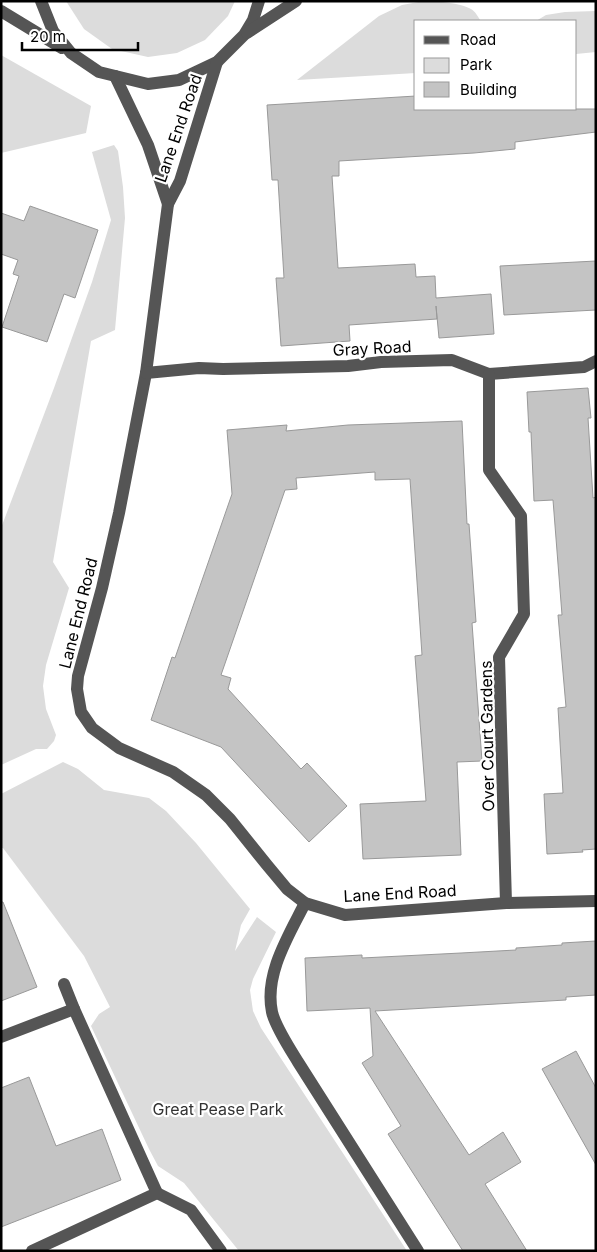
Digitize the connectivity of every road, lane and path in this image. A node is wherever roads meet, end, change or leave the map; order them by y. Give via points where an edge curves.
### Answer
1 (41, 1) edge
2 (259, 1) edge
3 (296, 1) edge
4 (1, 11) edge
5 (244, 35) junction
6 (71, 53) junction
7 (218, 62) junction
8 (115, 76) junction
9 (168, 204) junction
10 (596, 361) edge
11 (146, 373) junction
12 (489, 374) junction
13 (596, 900) edge
14 (506, 903) junction
15 (305, 904) junction
16 (64, 984) dead end
17 (74, 1009) junction
18 (1, 1037) edge
19 (157, 1193) junction
20 (32, 1251) edge
21 (221, 1251) edge
22 (418, 1251) edge

1 - 6 street via 53,30
2 - 5 street
3 - 5 street
4 - 6 street
5 - 7 street
6 - 8 street via 99,72
7 - 8 street via 179,80 148,84
7 - 9 street, Lane End Road via 180,181
8 - 9 street, Lane End Road via 148,145
9 - 11 street, Lane End Road
10 - 12 street, Gray Road via 584,367
11 - 12 street, Gray Road via 199,368 348,366 452,360
11 - 15 street, Lane End Road via 119,513 78,676 81,712 92,728 119,748 173,772 206,795 230,819 287,889
12 - 14 street, Over Court Gardens via 489,470 521,516 524,614 499,657
13 - 14 street, Lane End Road
14 - 15 street, Lane End Road via 345,915
15 - 22 street via 278,958 273,977 272,1012 298,1062
16 - 17 street
17 - 18 street
17 - 19 street
19 - 20 street
19 - 21 street via 191,1210

